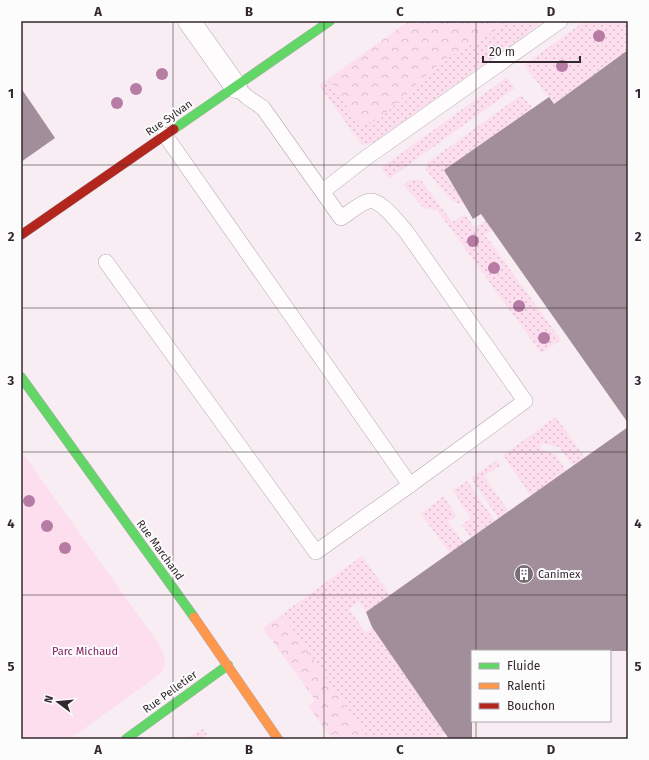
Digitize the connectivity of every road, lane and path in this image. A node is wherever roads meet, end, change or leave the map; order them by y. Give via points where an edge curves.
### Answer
1 (189, 21) edge
2 (330, 21) edge
3 (560, 21) edge
4 (236, 87) junction
5 (165, 135) junction
6 (323, 192) junction
7 (21, 235) edge
8 (106, 262) dead end
9 (21, 377) edge
10 (410, 485) junction
11 (228, 665) junction
12 (126, 739) edge
13 (278, 739) edge

1 - 4 street
2 - 4 street, Rue Sylvan
3 - 6 lane
4 - 5 street, Rue Sylvan
4 - 6 lane via 263,108
5 - 7 street, Rue Sylvan
5 - 10 lane
6 - 10 lane via 342,218 367,201 383,206 405,230 525,401
8 - 10 lane via 316,552
9 - 11 street, Rue Marchand
11 - 12 street, Rue Pelletier
11 - 13 street, Rue Marchand

